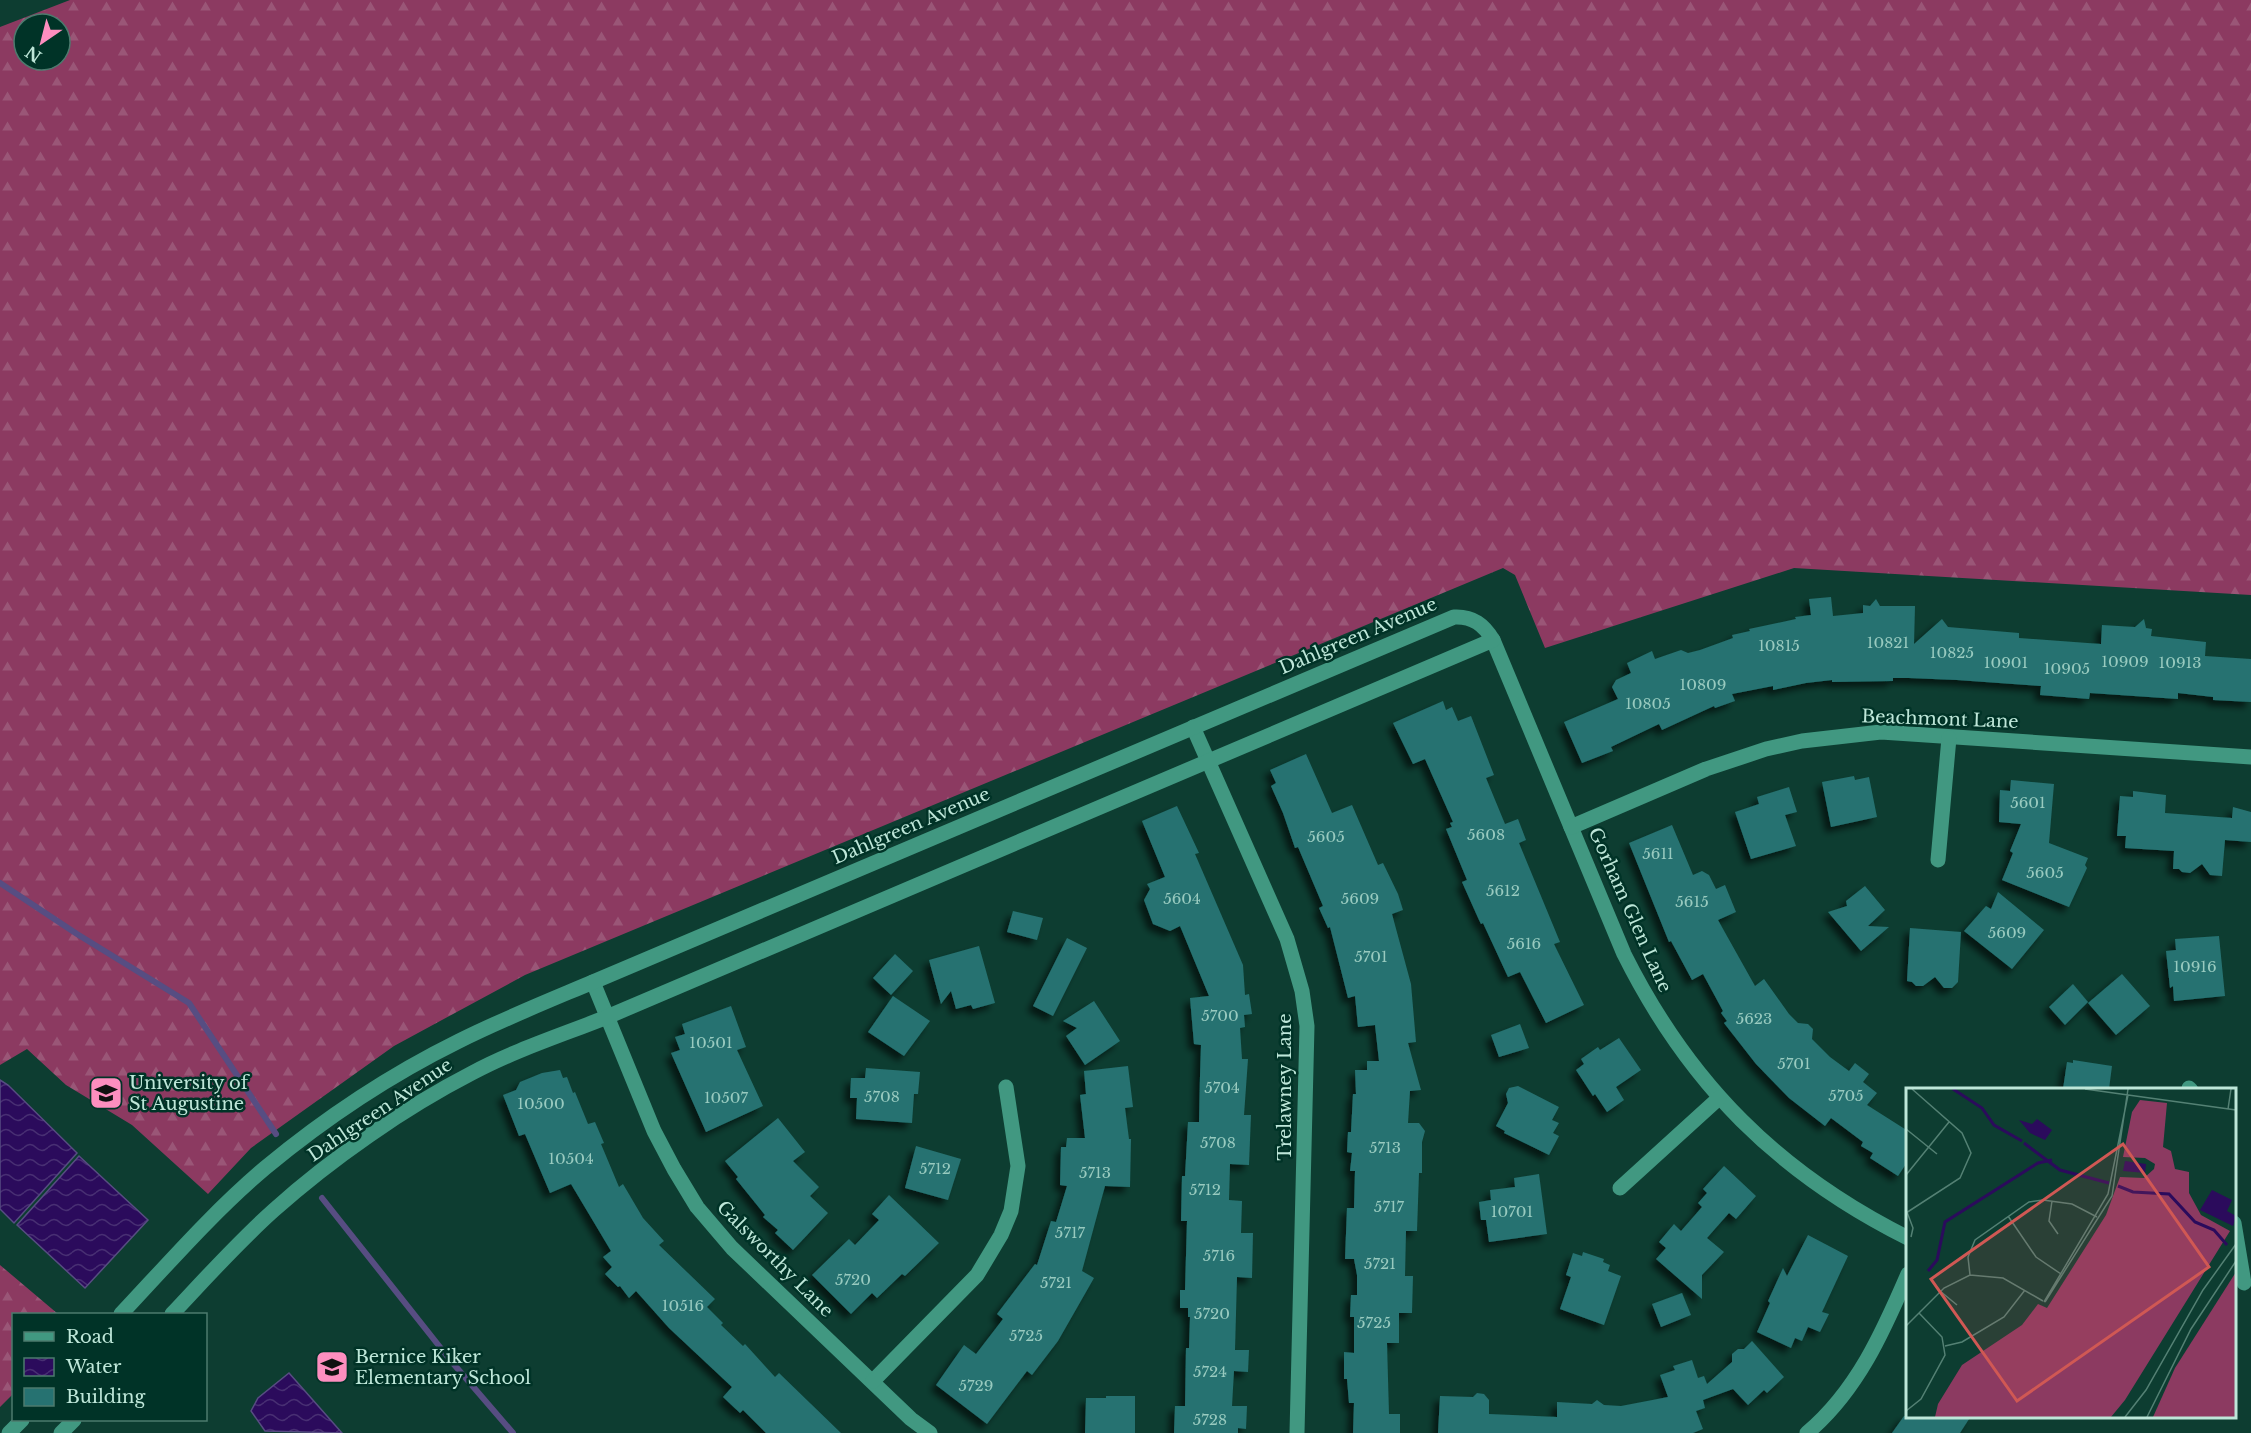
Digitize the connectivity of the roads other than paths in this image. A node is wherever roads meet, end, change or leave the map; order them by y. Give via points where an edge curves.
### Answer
1 (1493, 640) junction
2 (1193, 727) junction
3 (1949, 738) junction
4 (2251, 757) edge
5 (1208, 760) junction
6 (1571, 827) junction
7 (1938, 860) dead end
8 (593, 982) junction
9 (607, 1017) junction
10 (1006, 1087) dead end
11 (1719, 1098) junction
12 (1620, 1188) dead end
13 (2236, 1230) edge
14 (1906, 1237) edge
15 (1906, 1278) edge
16 (2243, 1283) edge
17 (122, 1313) edge
18 (173, 1313) edge
19 (873, 1381) junction
20 (20, 1421) edge
21 (72, 1421) edge
22 (9, 1433) edge
23 (61, 1433) edge
24 (930, 1433) edge
25 (1297, 1433) edge
26 (1807, 1433) edge

1 - 2 street, Dahlgreen Avenue via 1480,624 1455,617
1 - 5 street, Dahlgreen Avenue
1 - 6 street, Gorham Glen Lane
2 - 5 street, Trelawney Lane
2 - 8 street, Dahlgreen Avenue
3 - 4 street, Beachmont Lane
3 - 6 street, Beachmont Lane via 1881,732 1766,749 1706,769
3 - 7 street
5 - 9 street, Dahlgreen Avenue
5 - 25 street, Trelawney Lane via 1287,939 1308,1026
6 - 11 street, Gorham Glen Lane via 1643,991 1675,1042
8 - 9 street, Galsworthy Lane
8 - 17 street, Dahlgreen Avenue via 457,1041 339,1112 239,1191
9 - 18 street, Dahlgreen Avenue via 489,1064 391,1121 274,1210
9 - 19 street, Galsworthy Lane via 654,1131 697,1207 732,1248
10 - 19 street via 1018,1166 1011,1211 1001,1235 977,1275
11 - 12 street
11 - 14 street, Gorham Glen Lane via 1773,1152 1805,1176
13 - 16 street
15 - 26 street via 1873,1351 1838,1401
19 - 24 street, Galsworthy Lane
20 - 22 street
21 - 23 street

